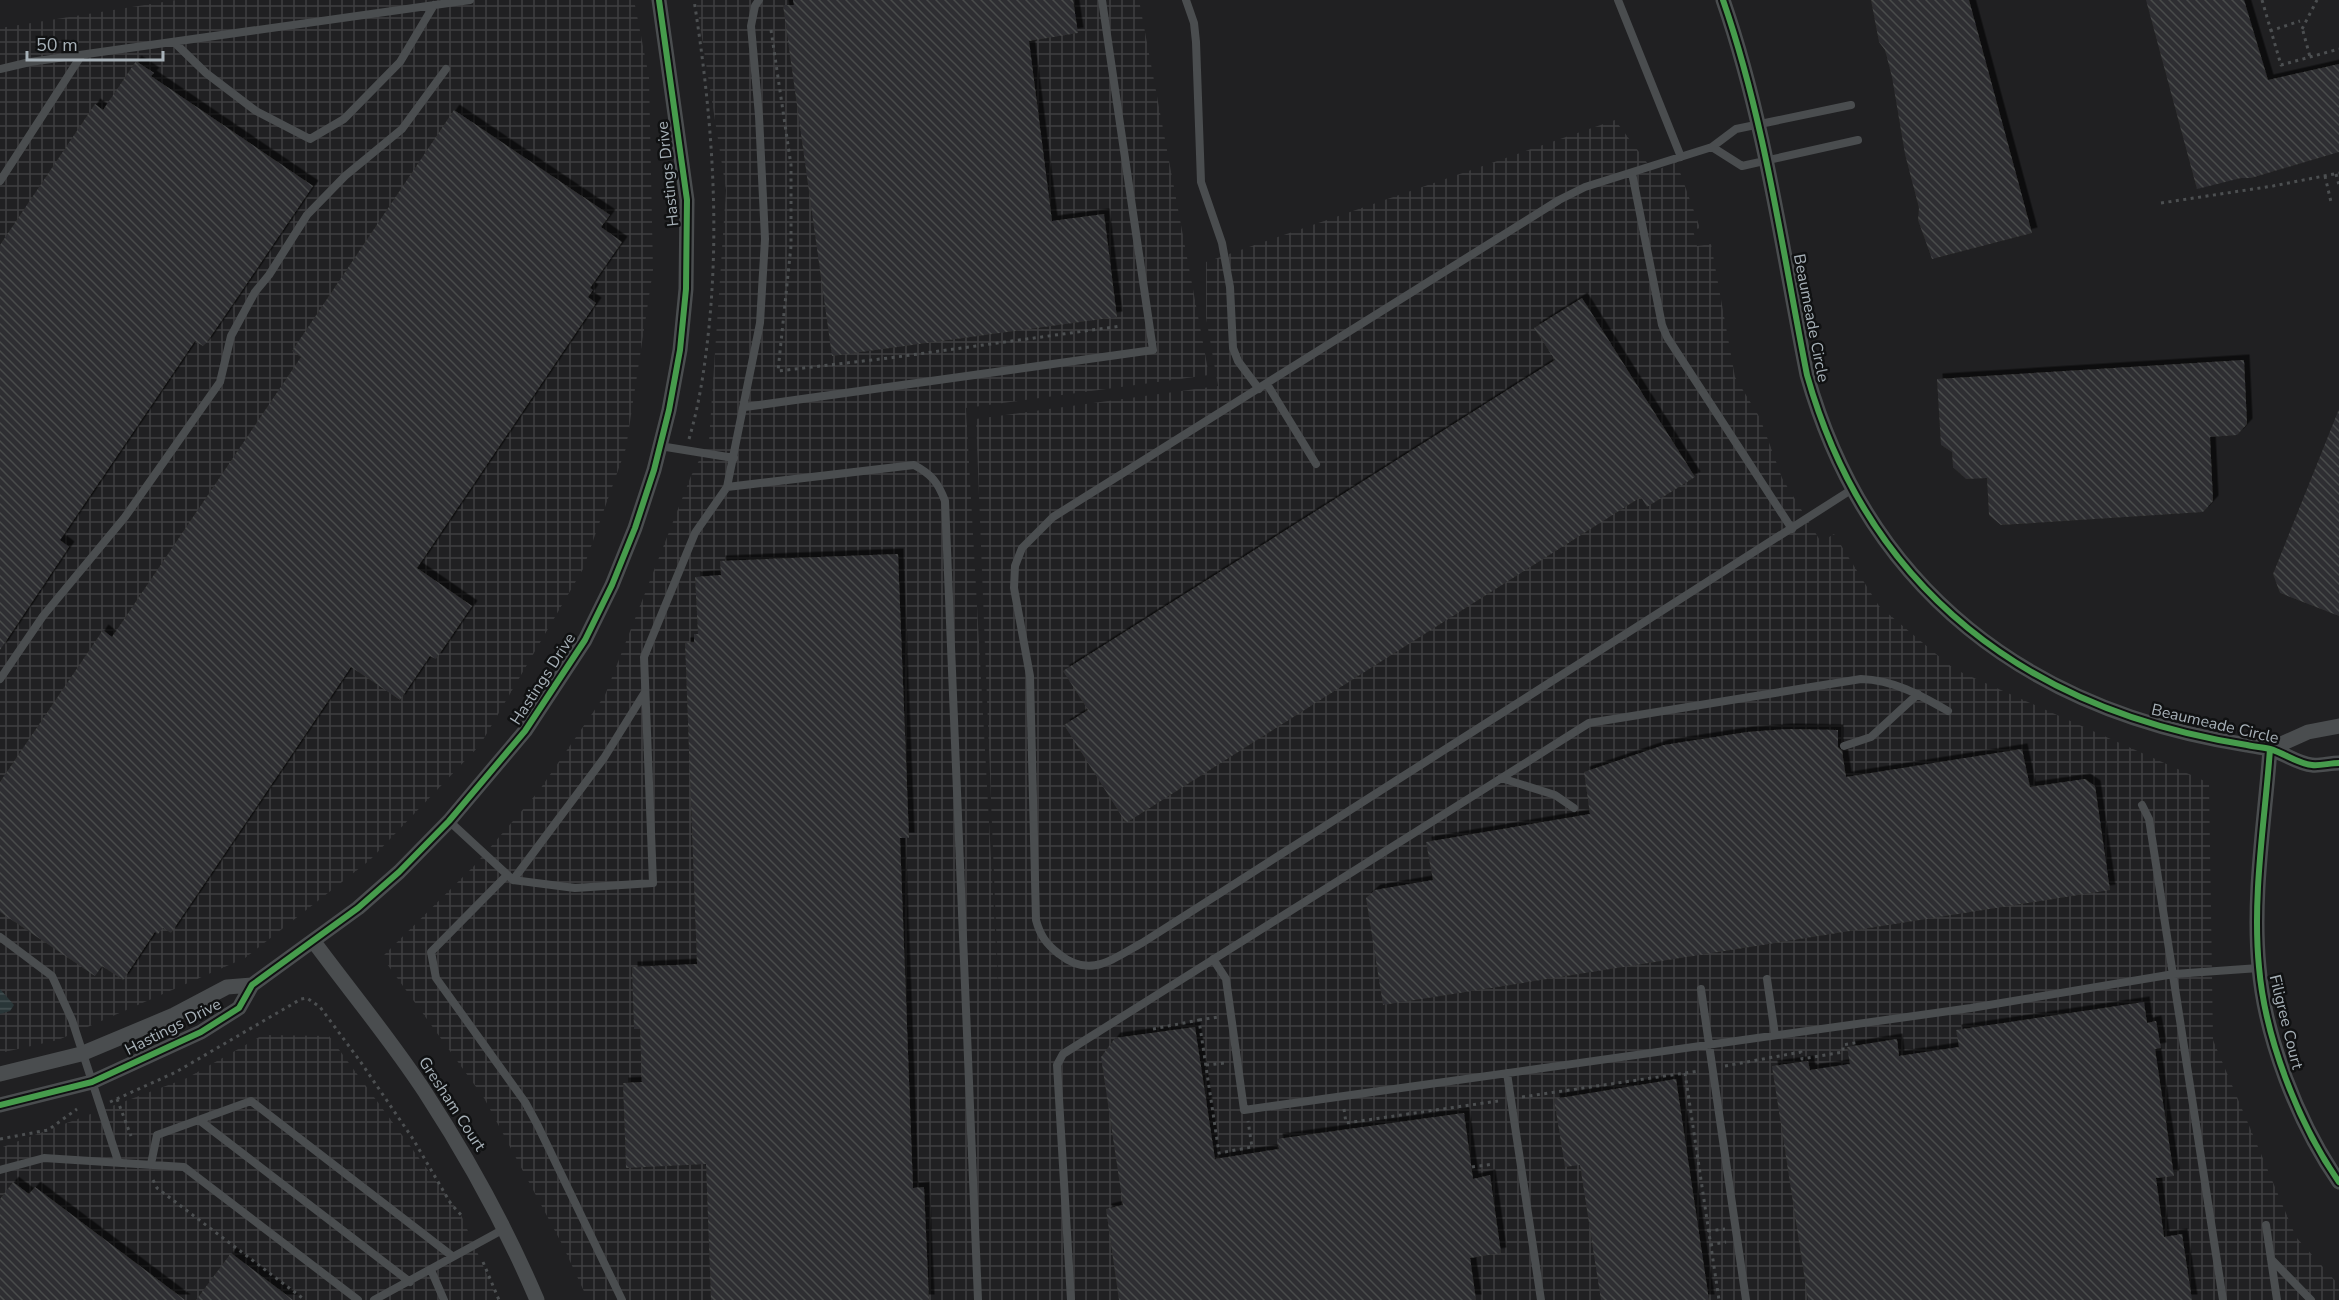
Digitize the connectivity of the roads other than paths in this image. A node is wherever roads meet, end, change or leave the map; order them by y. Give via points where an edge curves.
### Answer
1 (470, 0) edge
2 (659, 0) edge
3 (759, 0) edge
4 (1102, 0) edge
5 (1186, 0) edge
6 (1617, 0) edge
7 (1723, 0) edge
8 (434, 5) junction
9 (176, 44) junction
10 (81, 56) junction
11 (0, 69) edge
12 (446, 69) dead end
13 (1851, 105) dead end
14 (1759, 123) junction
15 (1858, 140) dead end
16 (1712, 147) junction
17 (1681, 157) junction
18 (1766, 160) junction
19 (1632, 173) junction
20 (0, 181) edge
21 (1263, 386) junction
22 (745, 408) junction
23 (660, 446) junction
24 (734, 458) junction
25 (1316, 464) dead end
26 (727, 487) junction
27 (1851, 490) junction
28 (1792, 529) junction
29 (0, 679) edge
30 (645, 690) junction
31 (1917, 694) junction
32 (1948, 711) dead end
33 (2339, 726) edge
34 (1844, 746) dead end
35 (2270, 749) junction
36 (2339, 762) edge
37 (1501, 778) junction
38 (2142, 805) dead end
39 (1574, 808) dead end
40 (449, 822) junction
41 (510, 877) junction
42 (0, 937) edge
43 (314, 942) junction
44 (1213, 960) junction
45 (2259, 968) junction
46 (2174, 974) junction
47 (1767, 979) dead end
48 (252, 985) junction
49 (1701, 989) dead end
50 (1775, 1035) junction
51 (1709, 1044) junction
52 (81, 1054) junction
53 (1507, 1073) junction
54 (0, 1074) edge
55 (92, 1082) junction
56 (0, 1105) edge
57 (199, 1120) junction
58 (118, 1161) junction
59 (151, 1164) junction
60 (0, 1170) edge
61 (2339, 1182) edge
62 (2266, 1225) dead end
63 (505, 1228) junction
64 (452, 1256) junction
65 (2271, 1259) junction
66 (431, 1270) junction
67 (410, 1281) junction
68 (1539, 1299) edge
69 (358, 1300) edge
70 (374, 1300) edge
71 (444, 1300) edge
72 (537, 1300) edge
73 (622, 1300) edge
74 (978, 1300) edge
75 (1071, 1300) edge
76 (1746, 1300) edge
77 (2223, 1300) edge
78 (2277, 1300) edge
79 (2311, 1300) edge

1 - 8 lane
2 - 23 street, Hastings Drive via 688,228 680,350
3 - 22 lane via 754,6 751,26 765,239 760,323
4 - 22 lane via 1153,350
5 - 21 lane via 1196,42 1201,182 1222,243 1230,287 1233,348 1238,361
6 - 17 lane
7 - 14 street, Beaumeade Circle
8 - 9 lane
8 - 9 lane via 400,62 344,119 310,140 256,111
9 - 10 lane
10 - 11 lane
10 - 20 lane
12 - 29 lane via 402,129 345,176 307,215 255,292 231,336 219,382 125,517 43,616
13 - 14 lane
14 - 16 lane via 1736,129
14 - 18 street, Beaumeade Circle
15 - 18 lane
16 - 17 lane
16 - 18 lane via 1742,166
17 - 19 lane
18 - 27 street, Beaumeade Circle via 1807,375 1826,436
19 - 21 lane via 1585,187 1559,200
19 - 28 lane via 1667,337
21 - 25 lane
21 - 28 lane via 1053,517 1022,548 1015,566 1014,588 1030,676 1036,920 1050,947 1084,968 1101,965 1142,943
22 - 24 lane
23 - 24 lane
23 - 40 street, Hastings Drive via 635,528 585,640 525,732
24 - 26 lane
26 - 30 lane via 695,533 644,657
26 - 74 lane via 914,465 939,484 945,501
27 - 28 lane
27 - 35 street, Beaumeade Circle via 1892,550 1925,587 1966,626 2022,668 2105,708 2153,724
30 - 41 lane via 604,758
30 - 41 lane via 653,883 575,888
31 - 32 lane
31 - 34 lane via 1871,737
31 - 37 lane via 1882,680 1861,679 1589,723
33 - 35 street, Beaumeade Circle via 2308,732
35 - 36 street, Beaumeade Circle via 2311,766
35 - 45 street, Filigree Court via 2257,921
37 - 39 lane via 1555,795
37 - 44 lane
38 - 46 lane via 2149,819
40 - 41 lane
40 - 43 street, Hastings Drive via 377,892
41 - 73 lane via 431,952 436,978 525,1102
42 - 52 lane via 52,976 72,1020
43 - 48 street, Hastings Drive
43 - 63 street, Gresham Court via 423,1090
44 - 53 lane via 1226,979 1244,1110
44 - 75 lane via 1063,1054 1058,1065
45 - 46 lane
45 - 61 street, Filigree Court via 2267,1012 2289,1085 2304,1121
46 - 50 lane
46 - 77 lane
47 - 50 lane
48 - 52 street, Hastings Drive via 227,987 174,1015
48 - 55 street, Hastings Drive via 239,1008 210,1026
49 - 51 lane
50 - 51 lane
51 - 53 lane
51 - 76 lane
52 - 54 street, Hastings Drive
52 - 55 lane
53 - 68 lane
55 - 56 street, Hastings Drive
55 - 58 lane
57 - 59 lane via 157,1134
57 - 64 lane via 251,1101
57 - 67 lane
58 - 59 lane
58 - 60 lane via 44,1158
59 - 69 lane via 184,1167
62 - 65 lane
63 - 64 lane
63 - 72 street, Gresham Court
64 - 66 lane
65 - 78 lane
65 - 79 lane
66 - 67 lane
66 - 71 lane
67 - 70 lane

